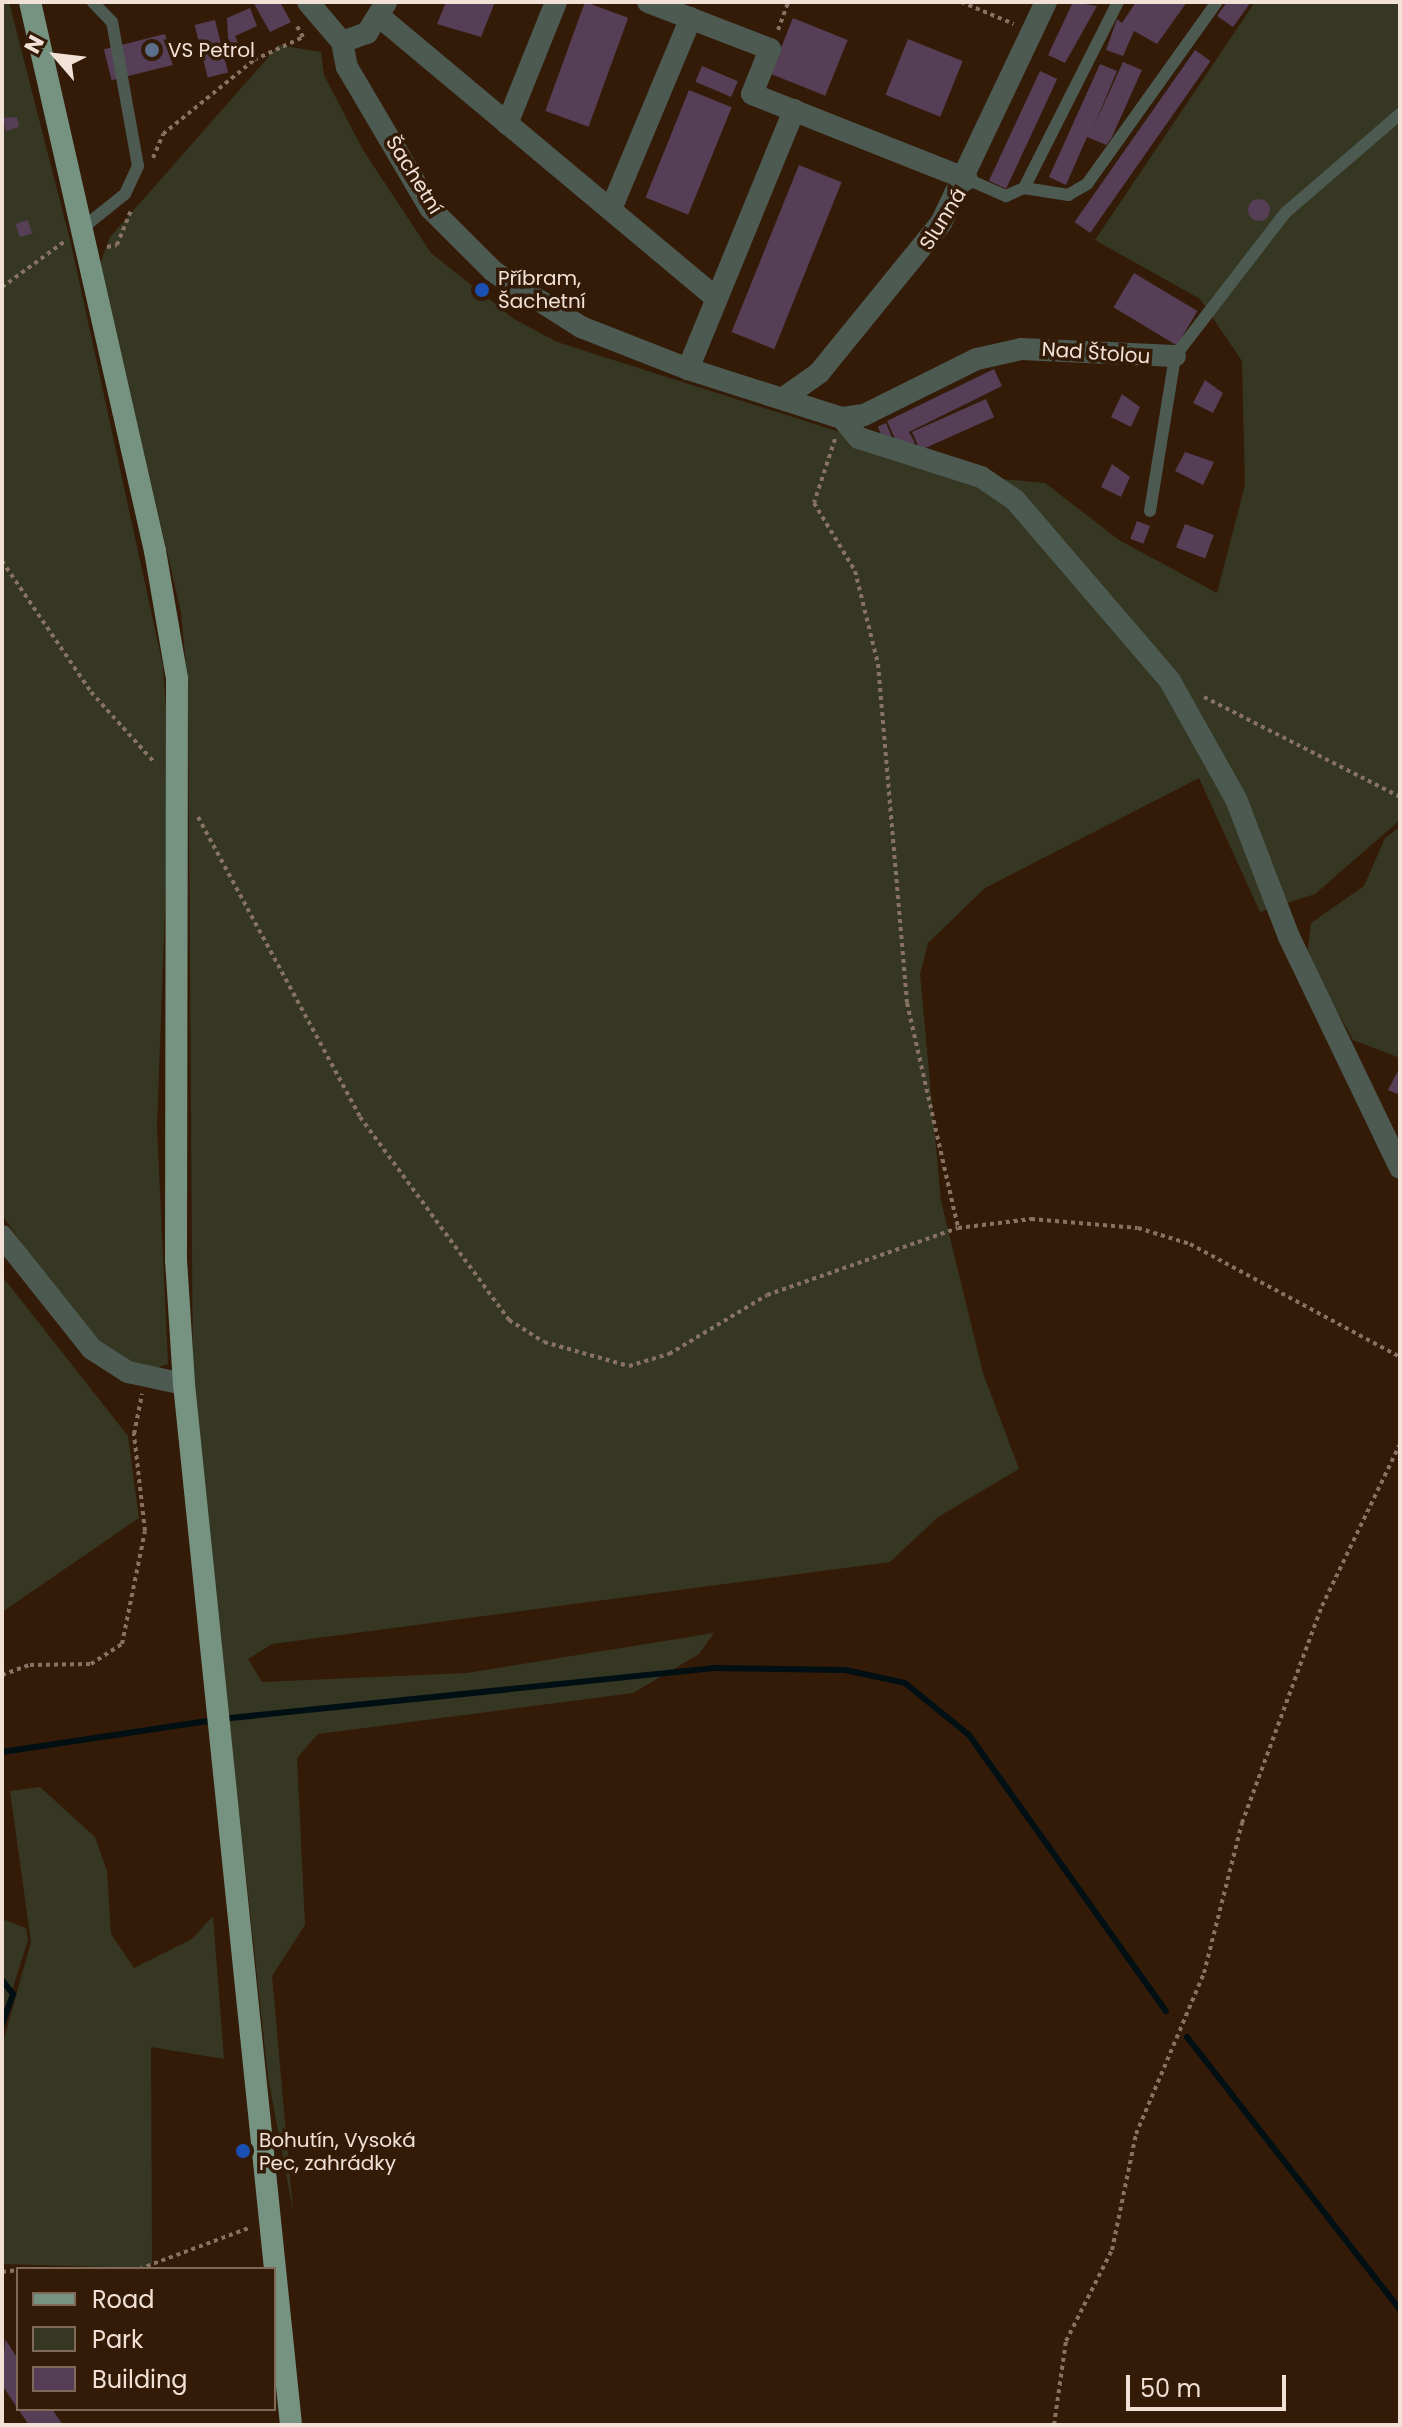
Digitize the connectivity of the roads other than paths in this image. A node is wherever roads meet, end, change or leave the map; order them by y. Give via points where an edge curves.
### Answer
1 (30, 2) edge
2 (93, 2) edge
3 (308, 2) edge
4 (556, 2) edge
5 (648, 2) edge
6 (1046, 2) edge
7 (1118, 2) edge
8 (1217, 2) edge
9 (383, 10) edge
10 (691, 18) junction
11 (342, 42) junction
12 (794, 110) junction
13 (1400, 114) edge
14 (507, 124) junction
15 (967, 179) junction
16 (1024, 188) junction
17 (611, 209) junction
18 (85, 226) junction
19 (716, 298) junction
20 (1175, 356) junction
21 (688, 369) junction
22 (785, 397) junction
23 (842, 418) junction
24 (1150, 511) dead end
25 (1400, 1168) edge
26 (2, 1236) edge
27 (184, 1384) junction
28 (274, 2267) edge
29 (276, 2285) edge
30 (291, 2425) edge

1 - 18 main road
2 - 18 lane via 112,22 138,166 125,194
3 - 11 street
4 - 14 street
5 - 10 street
6 - 15 street, Slunná
7 - 16 lane
8 - 16 lane via 1087,184 1068,195
9 - 11 street via 358,39
9 - 14 street
10 - 12 street via 770,49 752,94
10 - 17 street
11 - 21 street, Šachetní via 347,67 430,208 494,272 581,327
12 - 15 street
12 - 19 street
13 - 20 lane, Nad Štolou via 1285,213
14 - 17 street
15 - 16 lane via 1006,196
15 - 22 street, Slunná via 915,262 819,373
17 - 19 street
18 - 27 main road via 165,608 182,794 175,1167
19 - 21 street
20 - 23 street, Nad Štolou via 1021,349 977,359 864,415
20 - 24 lane
21 - 22 street, Šachetní
22 - 23 street, Šachetní
23 - 25 street, Šachetní via 859,438 981,477 1015,500 1170,681 1236,799 1289,937
26 - 27 street via 92,1349 149,1377
27 - 28 main road
29 - 30 main road

